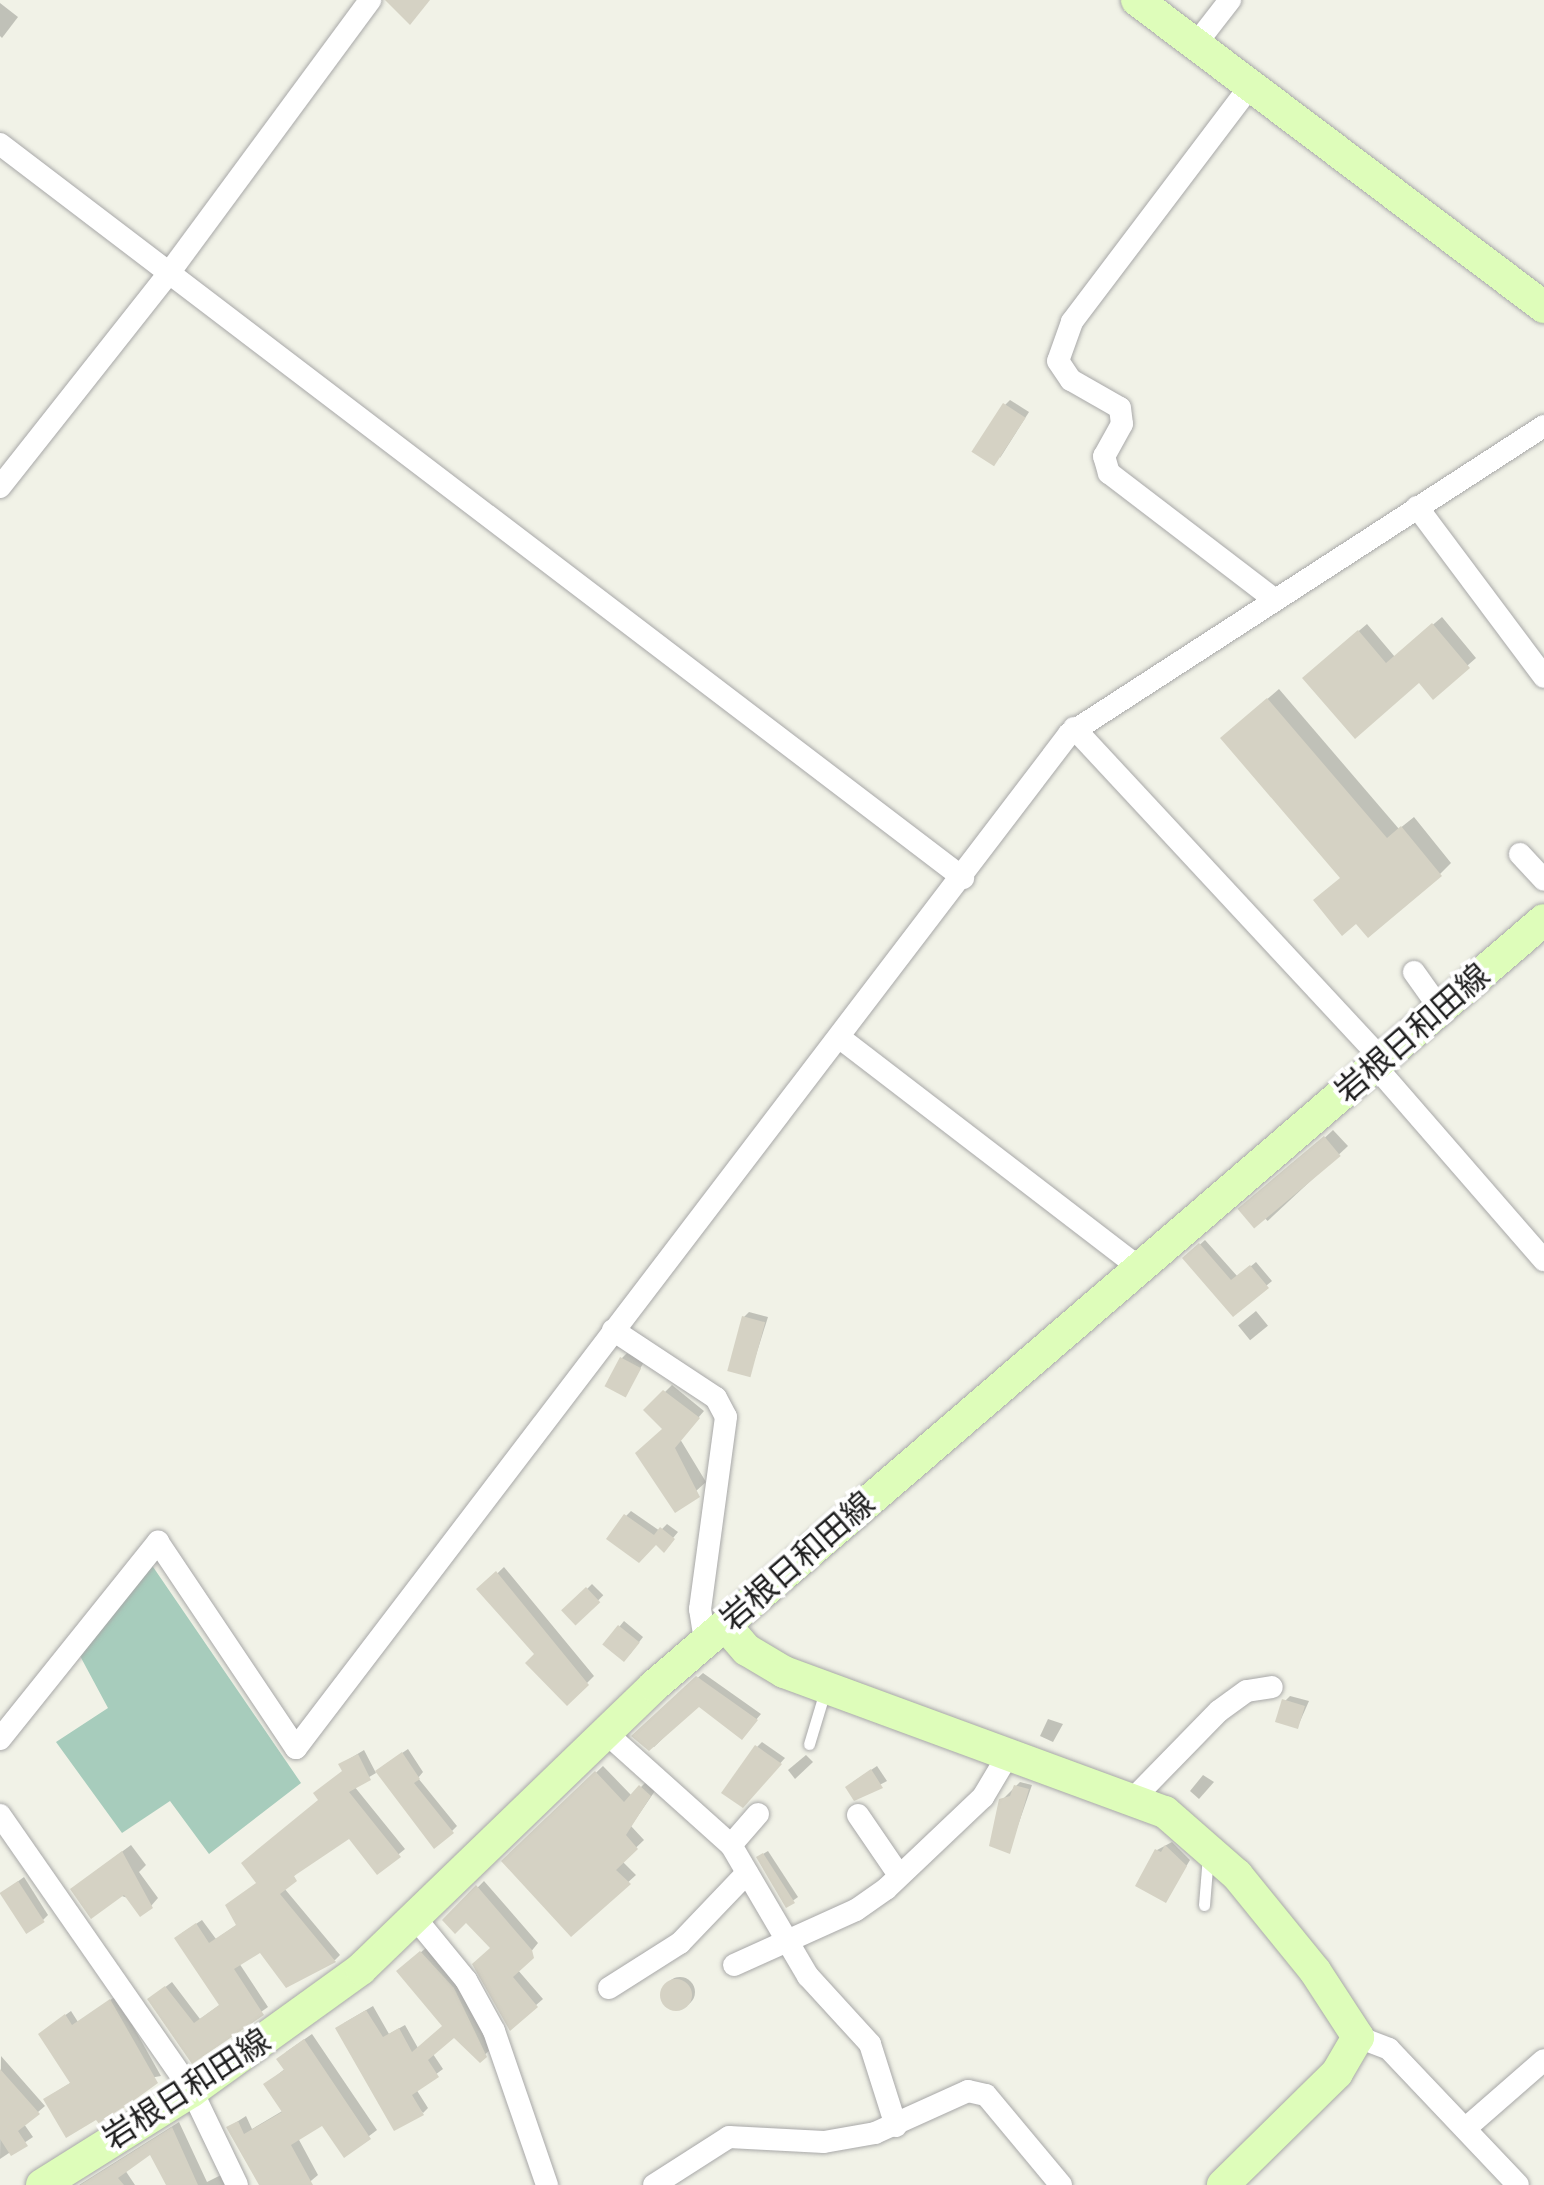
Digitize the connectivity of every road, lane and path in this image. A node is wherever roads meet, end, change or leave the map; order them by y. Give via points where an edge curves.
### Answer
1 (370, 0) edge
2 (1230, 0) edge
3 (1144, 2) edge
4 (1196, 45) junction
5 (1251, 85) junction
6 (0, 144) edge
7 (169, 273) junction
8 (1544, 307) edge
9 (1544, 426) edge
10 (0, 487) edge
11 (1417, 507) junction
12 (1274, 599) junction
13 (1544, 677) edge
14 (1074, 728) junction
15 (1520, 854) dead end
16 (963, 878) junction
17 (1544, 880) edge
18 (1544, 920) edge
19 (1414, 972) dead end
20 (1440, 1010) junction
21 (840, 1038) junction
22 (1379, 1064) junction
23 (1544, 1260) edge
24 (1141, 1269) junction
25 (613, 1330) junction
26 (715, 1633) junction
27 (826, 1687) junction
28 (1272, 1687) dead end
29 (606, 1734) junction
30 (0, 1739) edge
31 (809, 1744) dead end
32 (1008, 1755) junction
33 (1132, 1800) junction
34 (758, 1814) dead end
35 (0, 1815) edge
36 (858, 1815) dead end
37 (1209, 1844) junction
38 (731, 1845) junction
39 (747, 1873) junction
40 (900, 1875) junction
41 (1204, 1905) dead end
42 (416, 1919) junction
43 (785, 1937) junction
44 (734, 1965) dead end
45 (609, 1988) dead end
46 (1358, 2037) junction
47 (1544, 2060) edge
48 (192, 2090) junction
49 (896, 2126) junction
50 (1466, 2128) junction
51 (42, 2185) edge
52 (238, 2185) edge
53 (546, 2185) edge
54 (654, 2185) edge
55 (1061, 2185) edge
56 (1223, 2185) edge
57 (1518, 2185) edge

1 - 7 street
2 - 4 street
3 - 4 main road
4 - 5 main road
5 - 8 main road
5 - 12 street via 1072,322 1058,361 1071,380 1120,408 1122,424 1104,456 1110,473
6 - 7 street
7 - 10 street
7 - 16 street
9 - 11 street
11 - 12 street
11 - 13 street
12 - 14 street
14 - 16 street
14 - 22 street
15 - 17 street
16 - 21 street
18 - 20 main road, 岩根日和田線
19 - 20 street
20 - 22 main road, 岩根日和田線
21 - 24 street
21 - 25 street
22 - 23 street
22 - 24 main road, 岩根日和田線
24 - 26 main road, 岩根日和田線
25 - 26 street via 716,1398 726,1417 702,1592
25 - 30 street via 296,1748 158,1542
26 - 27 main road
26 - 29 main road, 岩根日和田線
27 - 31 lane
27 - 32 main road
28 - 33 street via 1247,1692 1219,1712
29 - 38 street
29 - 42 main road, 岩根日和田線
32 - 33 main road
32 - 40 street via 976,1805
33 - 37 main road via 1185,1824
34 - 38 street
35 - 48 street
36 - 40 street
37 - 41 lane
37 - 46 main road via 1315,1971
38 - 39 street
39 - 43 street
39 - 45 street via 680,1943
40 - 43 street via 856,1910
42 - 48 main road, 岩根日和田線 via 304,2013
42 - 53 street via 466,1980 494,2032
43 - 44 street
43 - 49 street via 808,1976 870,2044
46 - 50 street via 1389,2049
46 - 56 main road via 1337,2073
47 - 50 street
48 - 51 main road, 岩根日和田線
48 - 52 street
49 - 54 street via 824,2142 728,2137
49 - 55 street via 960,2093 977,2092
50 - 57 street

